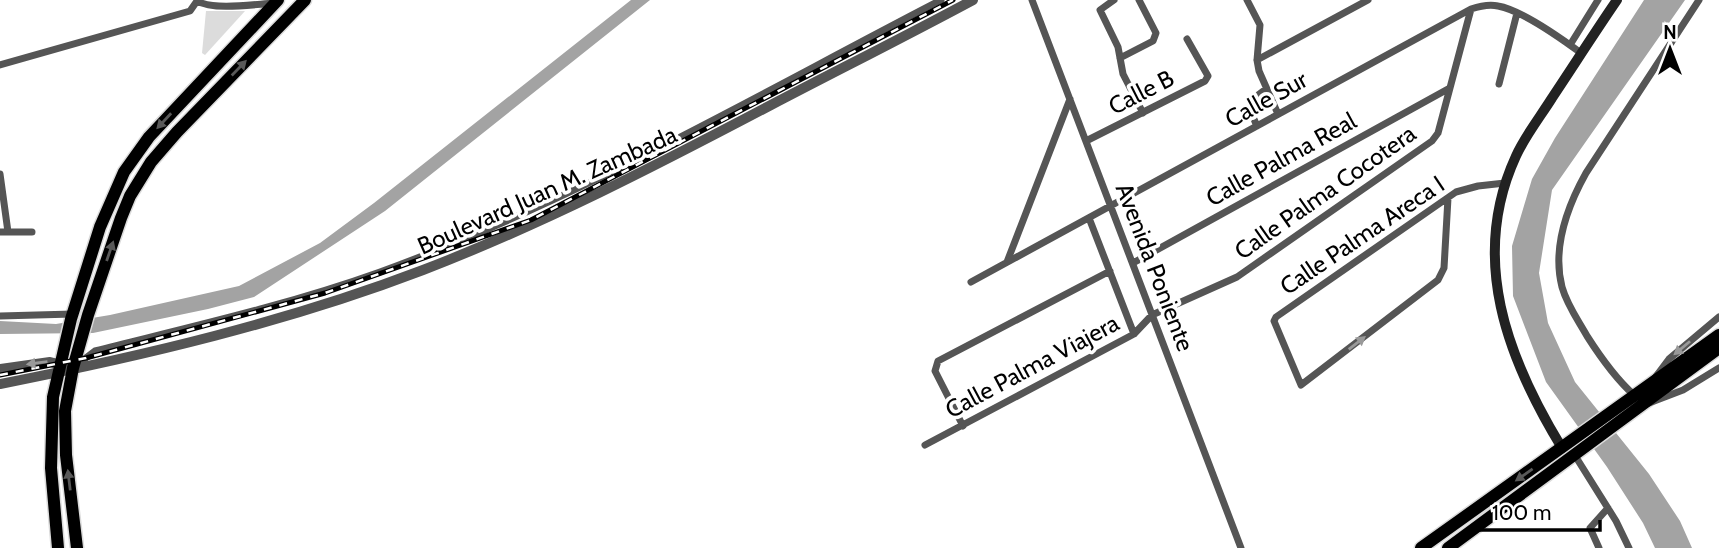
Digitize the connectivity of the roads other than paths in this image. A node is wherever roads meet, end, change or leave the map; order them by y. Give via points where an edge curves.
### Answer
1 (305, 0) edge
2 (941, 0) edge
3 (973, 0) edge
4 (1032, 0) edge
5 (1114, 0) edge
6 (1139, 0) edge
7 (1247, 0) edge
8 (1368, 0) edge
9 (1598, 0) edge
10 (1617, 0) edge
11 (1699, 0) edge
12 (197, 1) edge
13 (277, 1) edge
14 (1471, 9) junction
15 (1517, 13) junction
16 (1187, 39) dead end
17 (1570, 44) junction
18 (1581, 53) junction
19 (1121, 58) junction
20 (1257, 60) junction
21 (0, 65) edge
22 (1499, 85) dead end
23 (1266, 89) junction
24 (1448, 89) junction
25 (1070, 99) junction
26 (1143, 113) junction
27 (1278, 114) junction
28 (1257, 125) junction
29 (1086, 141) junction
30 (0, 174) edge
31 (1505, 183) junction
32 (1448, 198) junction
33 (1112, 205) junction
34 (1089, 218) junction
35 (4, 232) edge
36 (32, 232) dead end
37 (1006, 262) junction
38 (1133, 263) junction
39 (1111, 271) junction
40 (971, 282) dead end
41 (1152, 315) junction
42 (0, 316) edge
43 (72, 316) junction
44 (1719, 317) edge
45 (1134, 334) junction
46 (1719, 335) edge
47 (1719, 348) edge
48 (58, 368) junction
49 (74, 368) junction
50 (1719, 368) edge
51 (0, 369) edge
52 (0, 384) edge
53 (1650, 384) junction
54 (1638, 400) junction
55 (963, 426) junction
56 (925, 445) dead end
57 (1568, 451) junction
58 (1608, 508) junction
59 (58, 548) edge
60 (77, 548) edge
61 (1241, 548) edge
62 (1420, 548) edge
63 (1448, 548) edge
64 (1600, 548) edge
65 (1629, 548) edge

49 -> 1 main road via 121,218 151,162
2 - 49 street, Boulevard Juan M. Zambada via 520,215 328,289 95,351
3 - 49 street, Boulevard Juan M. Zambada via 656,165 469,251 367,290 252,325
4 - 25 street, Avenida Poniente
5 - 19 street via 1100,12
6 - 19 street via 1155,38
7 - 20 street via 1260,25
8 - 20 street
9 - 17 street
10 - 18 main road
11 - 54 street via 1586,173 1561,236 1560,275 1570,308 1610,371
12 - 13 street via 226,6
12 - 21 street via 190,11
13 -> 43 main road via 149,137 129,165 100,227
14 - 15 street, Calle Sur via 1499,6
14 - 24 street, Calle Palma Cocotera
14 - 27 street, Calle Sur
15 - 17 street, Calle Sur
15 - 22 street
16 - 26 street, Calle B via 1207,74 1205,81
17 - 18 street, Calle Sur
18 - 31 main road via 1526,138
19 - 26 street via 1123,74
20 - 23 street
23 - 27 street
23 - 28 street via 1250,100
24 - 38 street, Calle Palma Real
24 - 41 street, Calle Palma Cocotera via 1432,141 1237,277
25 - 29 street, Avenida Poniente
25 - 37 street
26 - 29 street, Calle B
27 - 28 street, Calle Sur
28 - 33 street, Calle Sur
29 - 33 street, Avenida Poniente
30 - 35 street
31 - 32 street, Calle Palma Areca I via 1465,188
31 - 57 main road via 1495,232 1498,298 1513,349 1545,416
32 -> 32 street, Calle Palma Areca I via 1274,319 1300,384 1438,280 1444,268
33 - 34 street, Calle Sur
33 - 38 street, Avenida Poniente
34 - 37 street, Calle Sur
34 - 39 street
35 - 36 street
37 - 40 street, Calle Sur
38 - 41 street, Avenida Poniente
39 - 45 street
39 - 55 street via 939,361 935,370
41 - 45 street, Calle Palma Viajera
41 - 61 street, Avenida Poniente
42 - 43 street
43 - 48 main road
44 -> 53 street via 1669,359
45 - 55 street, Calle Palma Viajera
46 - 53 main road
47 - 54 main road
48 - 49 street, Boulevard Juan M. Zambada
48 -> 51 street, Boulevard Juan M. Zambada via 50,362
48 - 52 street, Boulevard Juan M. Zambada
48 - 59 main road via 50,445
60 -> 49 main road via 65,431
50 - 54 street via 1661,400
53 - 54 main road
54 - 57 main road
55 - 56 street, Calle Palma Viajera
57 - 58 street
57 -> 62 main road
57 - 63 main road
58 - 64 street via 1590,528
58 - 65 street

